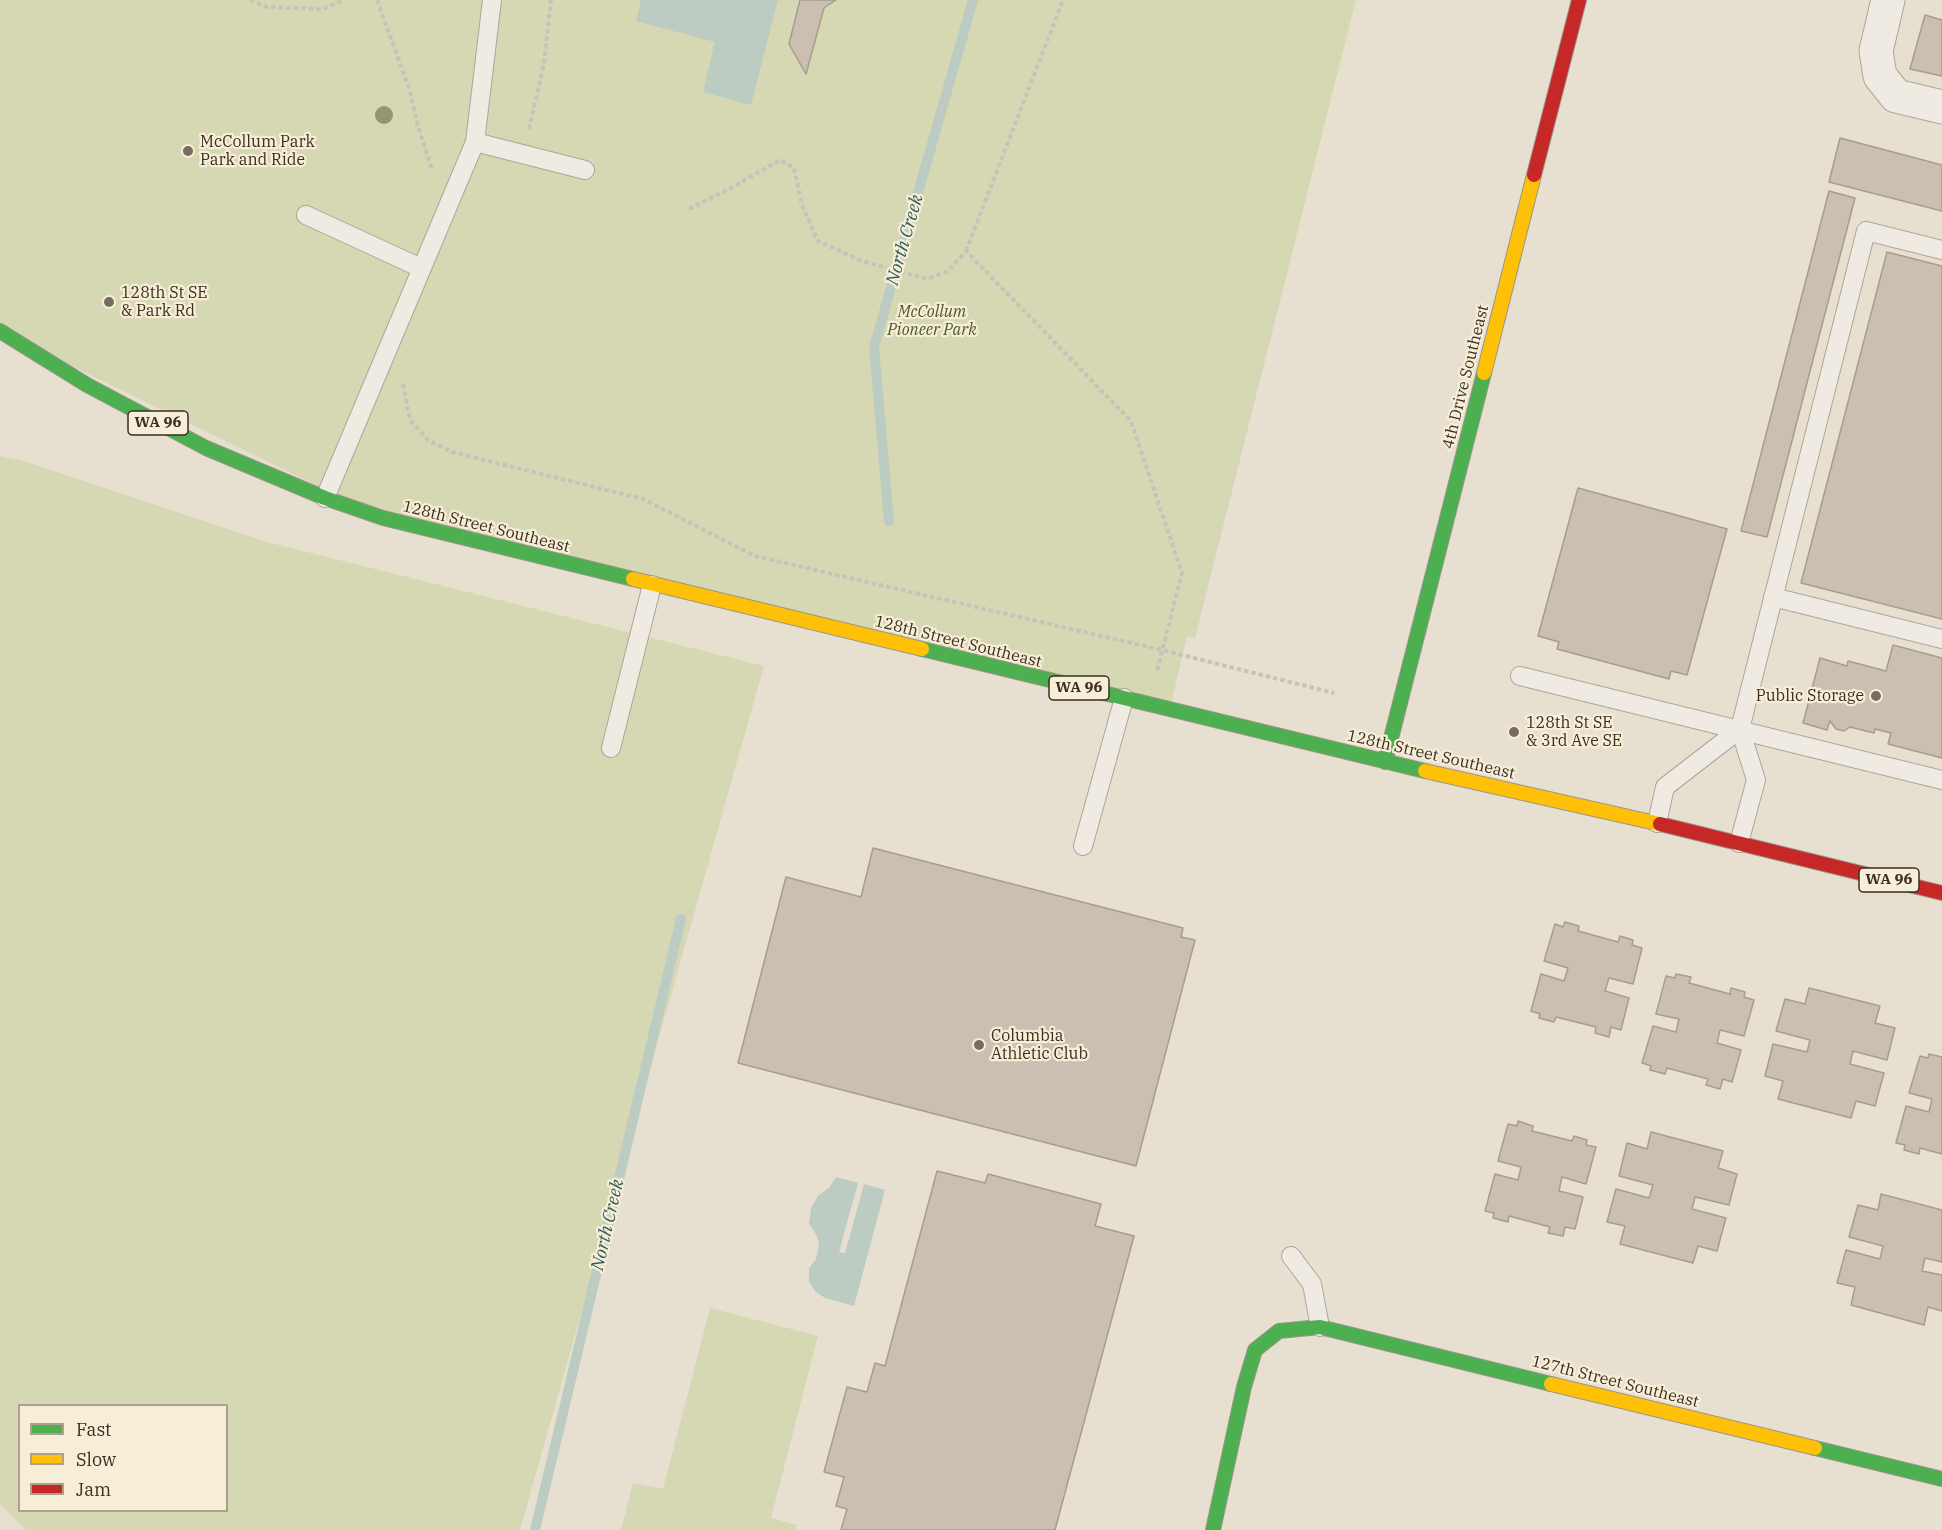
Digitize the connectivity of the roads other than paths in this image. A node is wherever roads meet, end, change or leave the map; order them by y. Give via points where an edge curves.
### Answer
1 (492, 0) edge
2 (1579, 0) edge
3 (1888, 0) edge
4 (1942, 107) edge
5 (475, 142) junction
6 (585, 170) dead end
7 (306, 215) dead end
8 (1942, 250) edge
9 (422, 268) junction
10 (0, 331) edge
11 (325, 498) junction
12 (652, 585) junction
13 (1773, 597) junction
14 (1942, 639) edge
15 (1520, 676) dead end
16 (1124, 698) junction
17 (1740, 729) junction
18 (611, 748) dead end
19 (1385, 762) junction
20 (1942, 780) edge
21 (1657, 823) junction
22 (1739, 843) junction
23 (1083, 846) dead end
24 (1942, 893) edge
25 (1290, 1256) dead end
26 (1320, 1327) junction
27 (1942, 1479) edge
28 (1213, 1530) edge

1 - 5 lane
2 - 19 main road, 4th Drive Southeast
3 - 4 street via 1876,51 1880,76 1896,96
5 - 6 lane
5 - 9 lane
7 - 9 lane
8 - 13 lane via 1866,231
9 - 11 lane
10 - 11 main road, 128th Street Southeast / WA 96 via 87,385 206,448
11 - 12 main road, 128th Street Southeast / WA 96 via 383,518
12 - 16 main road, 128th Street Southeast / WA 96
12 - 18 lane
13 - 14 lane
13 - 17 lane
15 - 17 lane
16 - 19 main road, 128th Street Southeast / WA 96
16 - 23 lane
17 - 20 lane
17 - 21 lane via 1665,786
17 - 22 lane via 1756,780
19 - 21 main road, 128th Street Southeast / WA 96
21 - 22 main road, 128th Street Southeast / WA 96
22 - 24 main road, 128th Street Southeast / WA 96
25 - 26 lane via 1312,1284
26 - 27 main road, 127th Street Southeast
26 - 28 main road, 127th Street Southeast via 1279,1331 1255,1350

